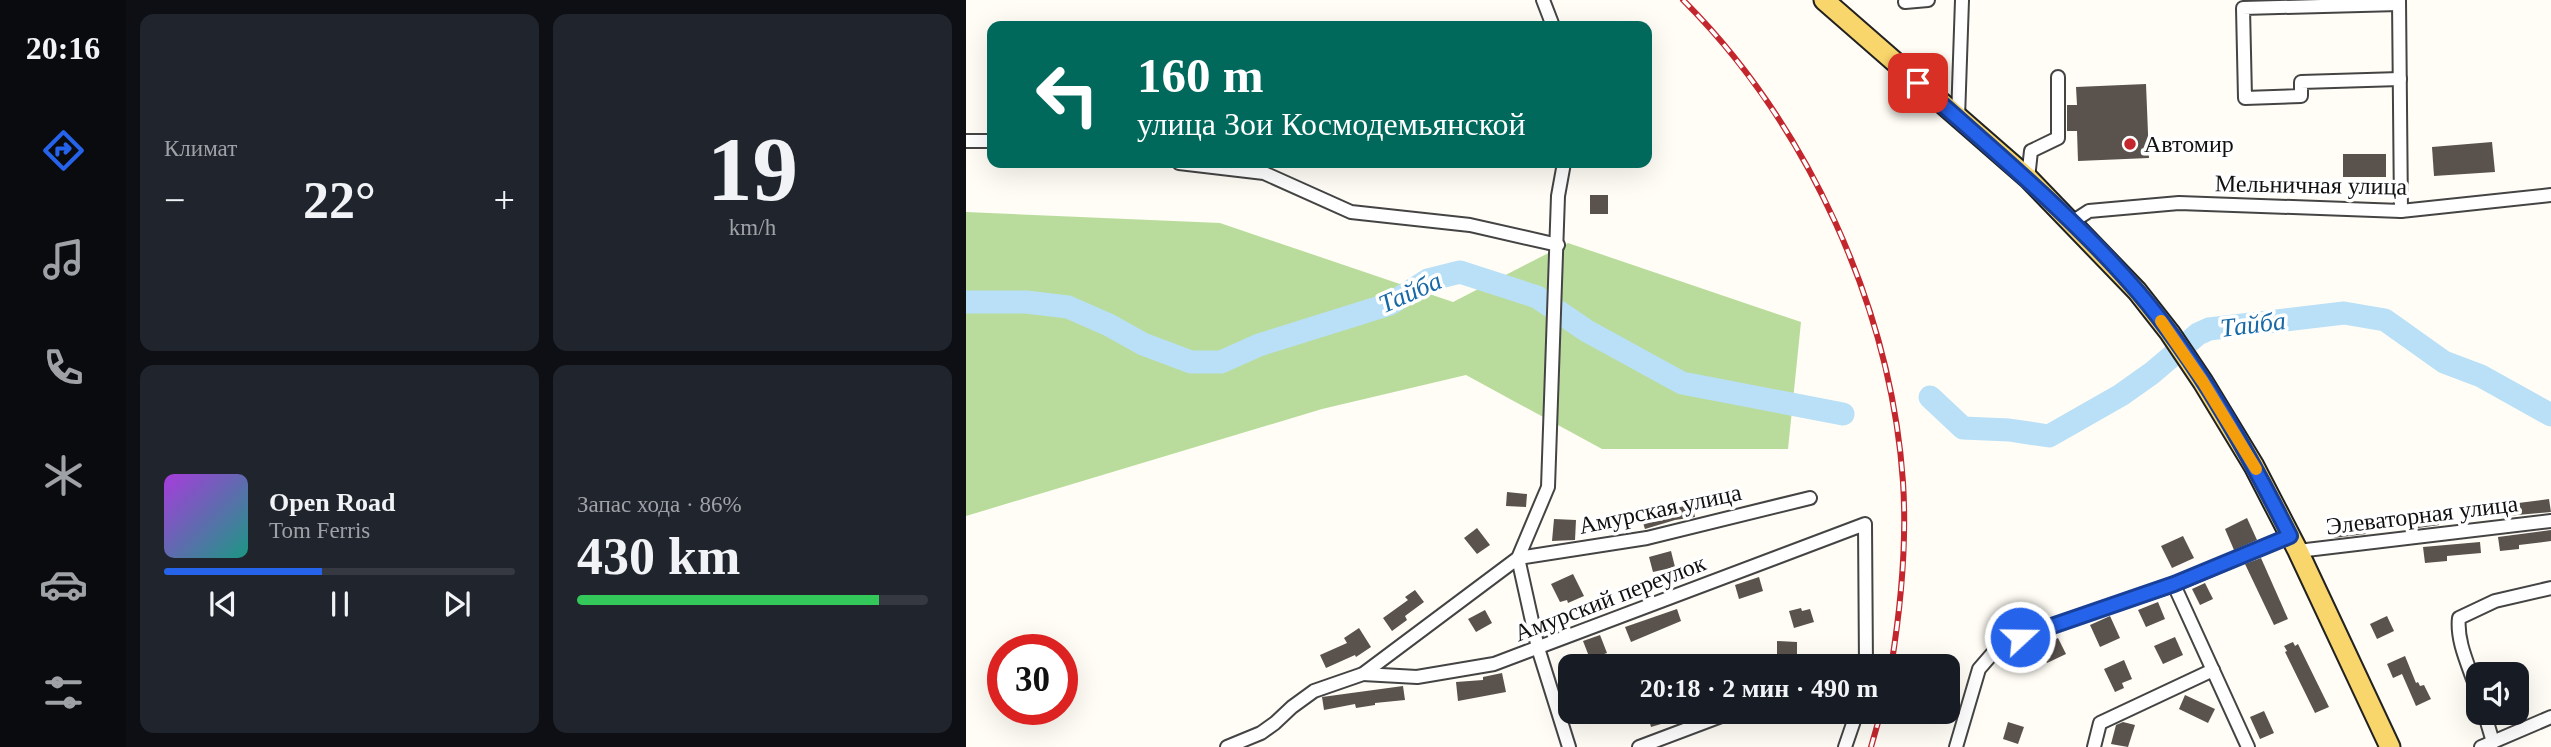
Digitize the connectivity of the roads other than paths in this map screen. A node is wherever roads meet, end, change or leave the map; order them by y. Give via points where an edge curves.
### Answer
1 (1543, 0) edge
2 (1824, 0) edge
3 (1928, 0) edge
4 (1962, 0) edge
5 (1905, 2) dead end
6 (2399, 2) edge
7 (1551, 21) edge
8 (2058, 78) dead end
9 (2400, 79) junction
10 (1958, 118) junction
11 (966, 141) edge
12 (987, 141) edge
13 (1222, 168) edge
14 (1563, 168) edge
15 (2028, 178) junction
16 (2551, 195) edge
17 (2401, 211) junction
18 (2072, 222) junction
19 (1558, 245) junction
20 (1810, 498) dead end
21 (2551, 521) edge
22 (2294, 543) junction
23 (1518, 558) junction
24 (2174, 584) junction
25 (2551, 588) edge
26 (1538, 648) junction
27 (1866, 654) edge
28 (2468, 662) edge
29 (2213, 670) junction
30 (1363, 674) junction
31 (2551, 717) edge
32 (1700, 724) edge
33 (1853, 724) edge
34 (2485, 725) edge
35 (2487, 745) edge
36 (1227, 747) edge
37 (1569, 747) edge
38 (1639, 747) edge
39 (1844, 747) edge
40 (1956, 747) edge
41 (2094, 747) edge
42 (2248, 747) edge
43 (2390, 747) edge

1 - 7 street
2 - 10 main road
3 - 5 street
4 - 10 street
6 - 9 street
6 - 9 street via 2244,8 2245,98 2301,96 2301,82
8 - 15 street via 2058,138 2031,150
9 - 17 street
10 - 15 main road
11 - 12 street
13 - 19 street via 1264,173 1351,212 1470,225
14 - 19 street
15 - 18 main road
16 - 17 street, Мельничная улица
17 - 18 street, Мельничная улица via 2179,203 2089,212
18 - 22 main road via 2170,333 2254,466
19 - 23 street via 1548,487
20 - 23 street, Амурская улица via 1647,538
21 - 22 street, Элеваторная улица
22 - 24 street, Элеваторная улица
22 - 43 main road
23 - 26 street
23 - 30 street
24 - 29 street
24 - 40 street, Элеваторная улица via 1999,646 1979,669
25 - 28 street via 2495,601 2459,618
26 - 27 street, Амурский переулок via 1865,524
26 - 30 street, Амурский переулок via 1494,664 1417,677
26 - 37 street
29 - 41 street via 2100,723
29 - 42 street
30 - 36 street via 1314,691 1261,733
31 - 35 street
32 - 38 street
33 - 39 street
34 - 35 street

